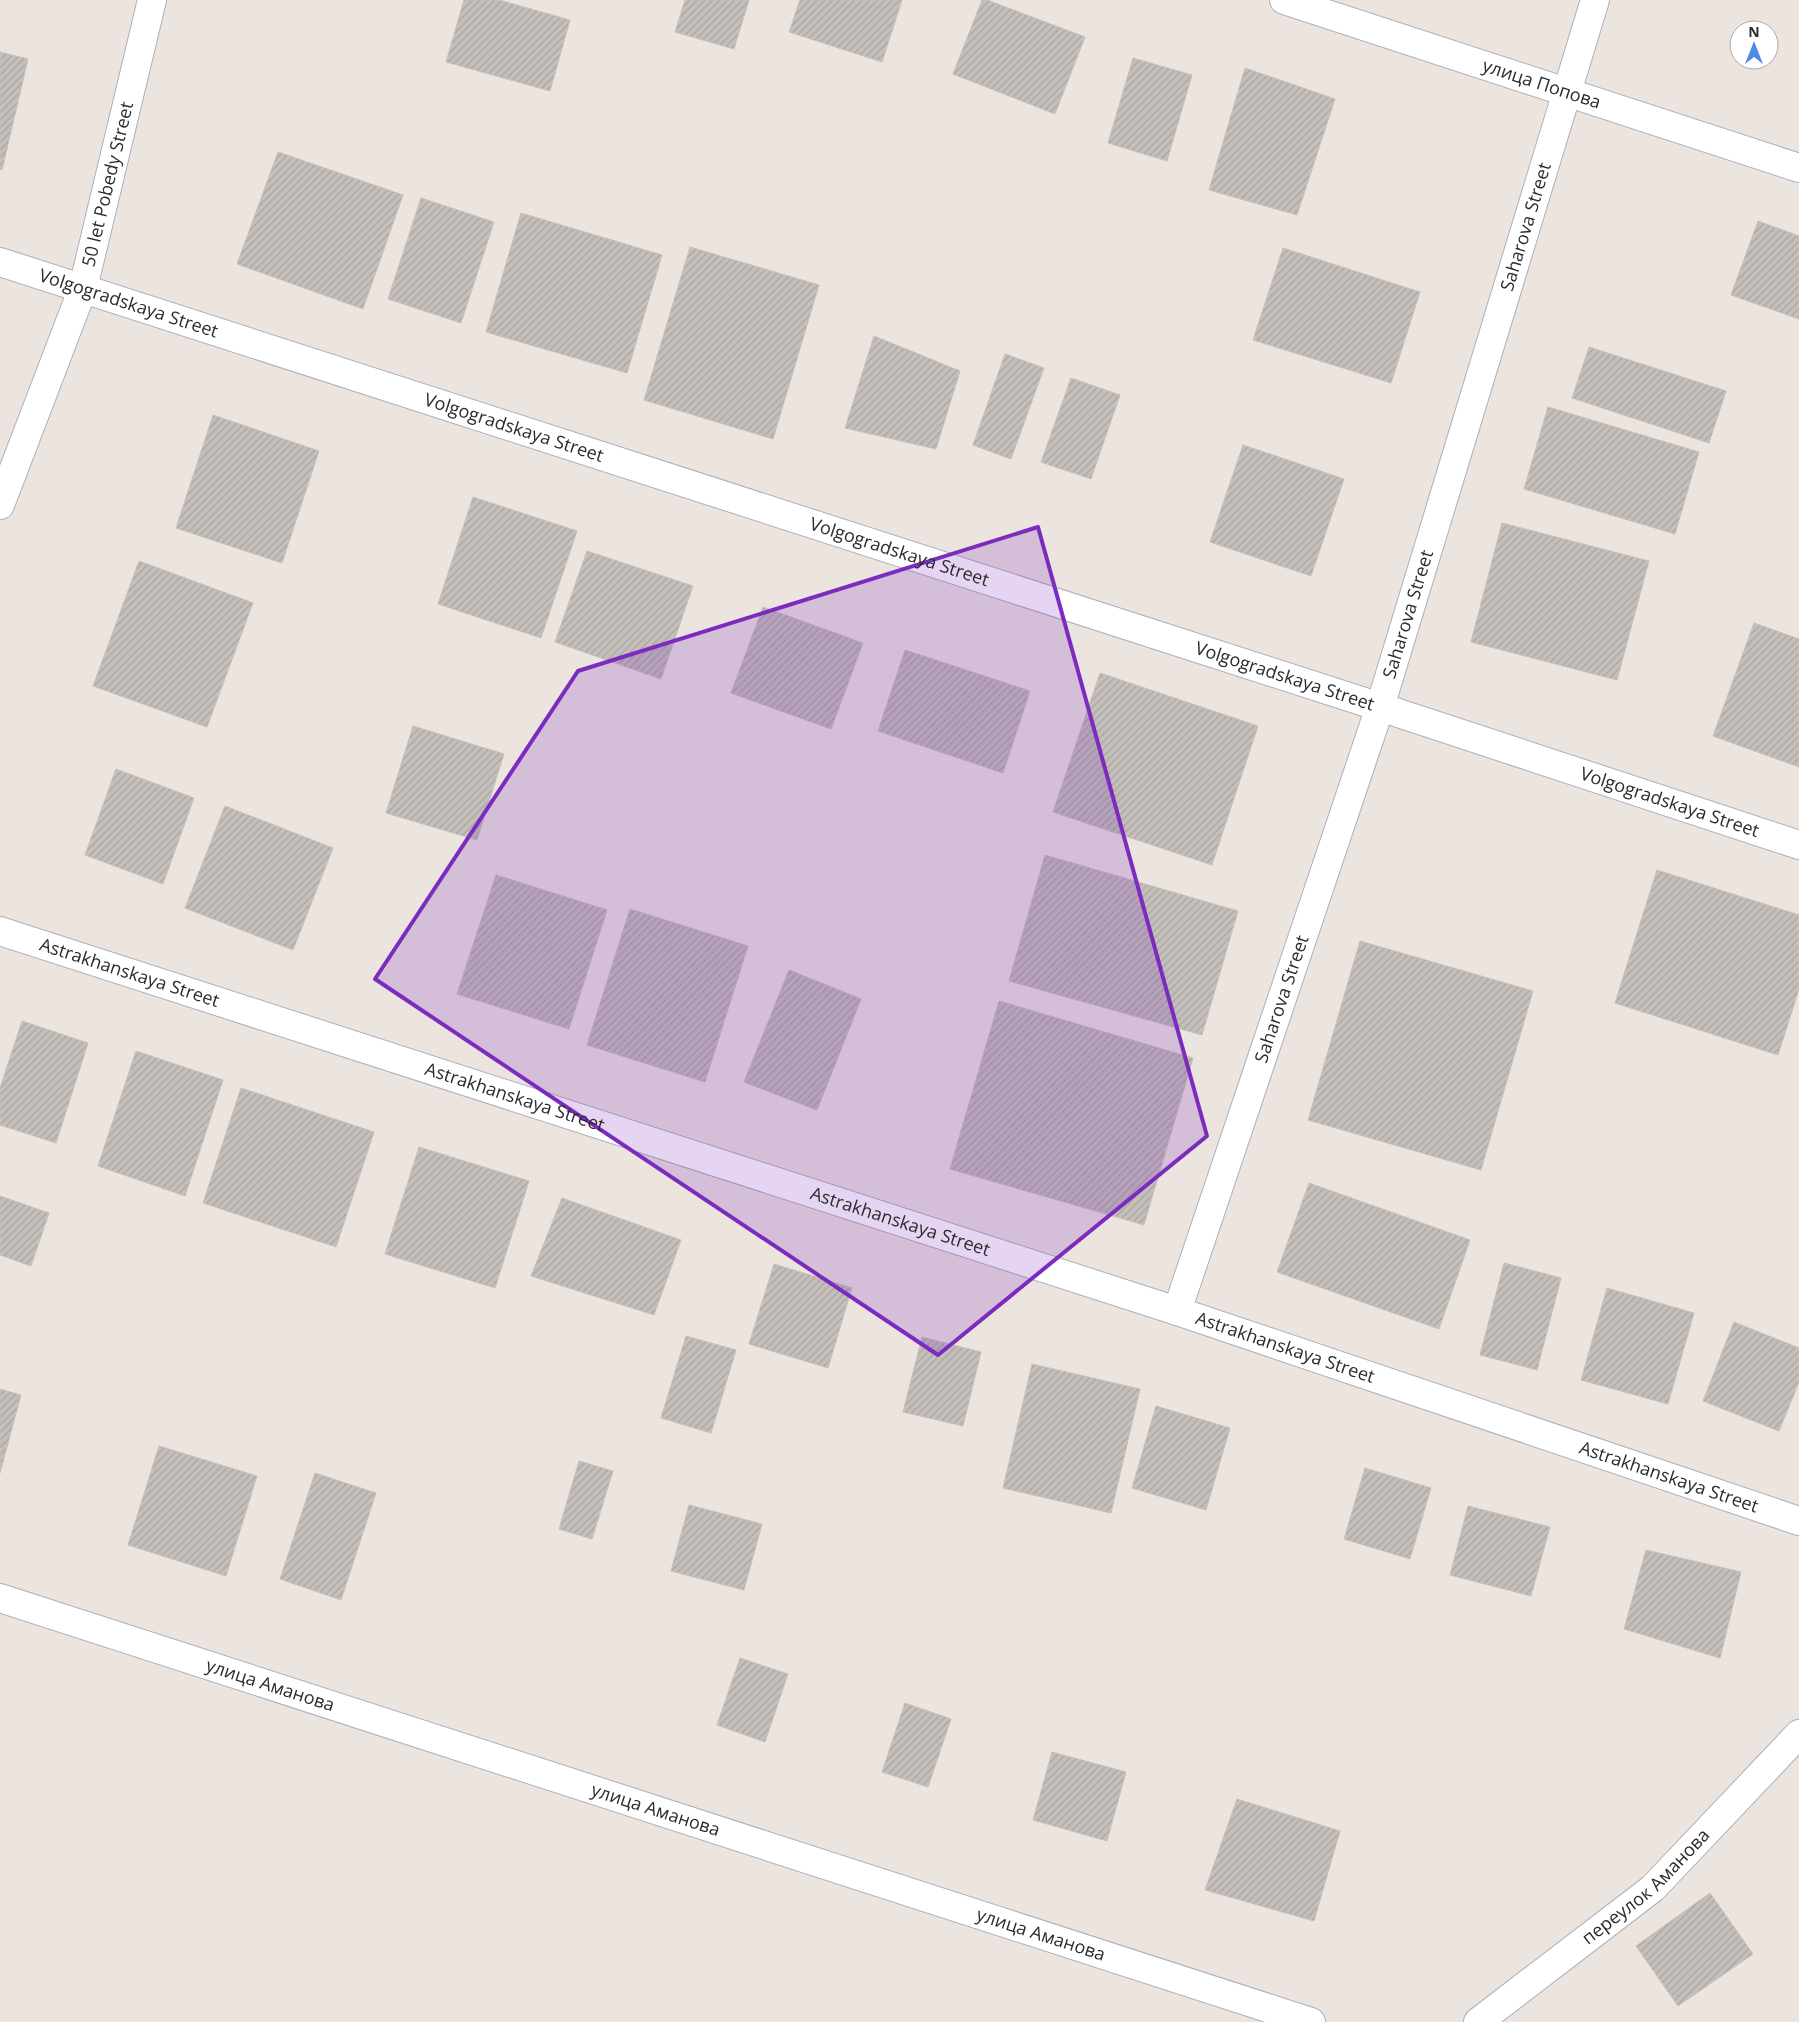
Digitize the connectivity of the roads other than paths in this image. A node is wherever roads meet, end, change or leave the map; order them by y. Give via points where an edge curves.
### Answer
1 (152, 0) edge
2 (1284, 0) edge
3 (1595, 0) edge
4 (1567, 92) junction
5 (1799, 168) edge
6 (0, 262) edge
7 (83, 288) junction
8 (0, 505) edge
9 (1380, 707) junction
10 (1799, 845) edge
11 (0, 931) edge
12 (1177, 1311) junction
13 (1799, 1521) edge
14 (0, 1598) edge
15 (1799, 1734) edge
16 (1311, 2022) edge
17 (1478, 2022) edge

1 - 7 street, 50 let Pobedy Street
2 - 4 street, улица Попова
3 - 4 street, Saharova Street
4 - 5 street, улица Попова
4 - 9 street, Saharova Street
6 - 7 street, Volgogradskaya Street
7 - 8 street, 50 let Pobedy Street
7 - 9 street, Volgogradskaya Street
9 - 10 street, Volgogradskaya Street
9 - 12 street, Saharova Street
11 - 12 street, Astrakhanskaya Street
12 - 13 street, Astrakhanskaya Street
14 - 16 street, улица Аманова
15 - 17 street, переулок Аманова via 1653,1888

